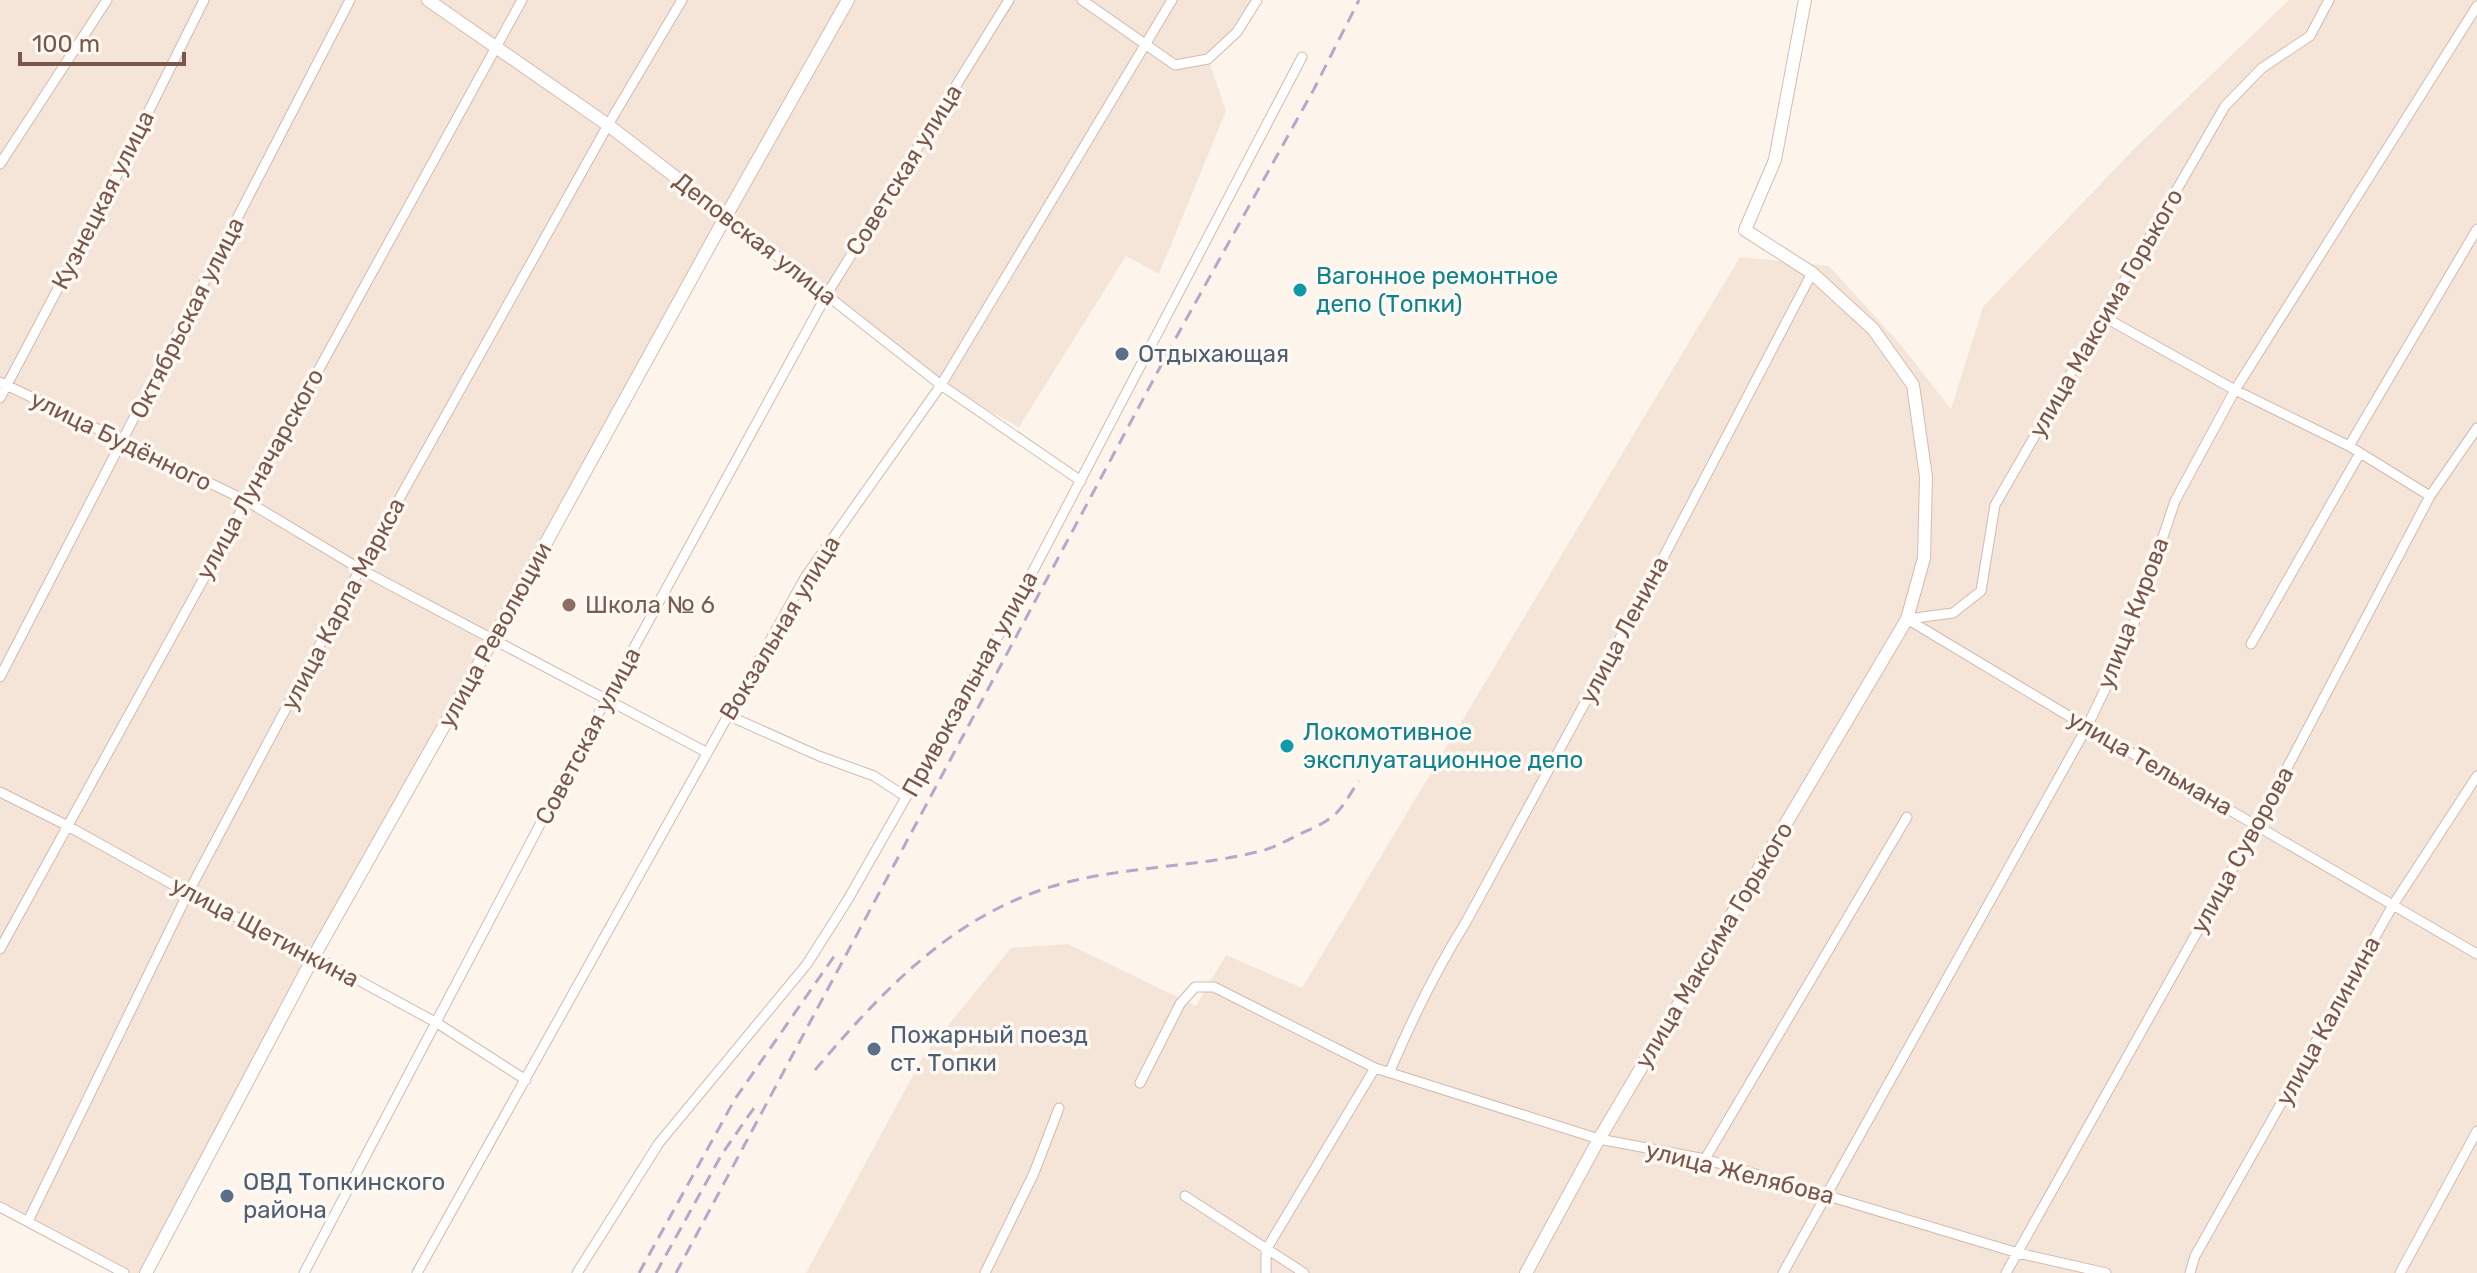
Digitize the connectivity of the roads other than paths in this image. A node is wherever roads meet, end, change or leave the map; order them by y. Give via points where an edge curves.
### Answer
1 (107, 0) edge
2 (204, 0) edge
3 (350, 0) edge
4 (428, 0) edge
5 (522, 0) edge
6 (682, 0) edge
7 (848, 0) edge
8 (1009, 0) edge
9 (1082, 0) edge
10 (1172, 0) edge
11 (1257, 0) edge
12 (1805, 0) edge
13 (2329, 0) edge
14 (2477, 6) edge
15 (496, 45) junction
16 (1146, 45) junction
17 (1302, 57) dead end
18 (608, 125) junction
19 (0, 144) edge
20 (9, 150) junction
21 (0, 164) edge
22 (726, 216) junction
23 (2477, 229) edge
24 (1812, 273) junction
25 (827, 294) junction
26 (2104, 317) junction
27 (3, 384) edge
28 (941, 385) junction
29 (2235, 390) junction
30 (0, 398) edge
31 (2477, 428) edge
32 (123, 443) junction
33 (2349, 446) junction
34 (2360, 453) junction
35 (1081, 481) junction
36 (2430, 496) junction
37 (245, 500) junction
38 (360, 569) junction
39 (1907, 619) junction
40 (493, 639) junction
41 (2251, 644) dead end
42 (0, 677) edge
43 (606, 699) junction
44 (727, 715) junction
45 (2087, 727) junction
46 (706, 752) junction
47 (2477, 776) edge
48 (0, 792) edge
49 (906, 797) junction
50 (1907, 817) dead end
51 (66, 825) junction
52 (2257, 825) junction
53 (188, 893) junction
54 (2393, 905) junction
55 (0, 949) edge
56 (2477, 954) edge
57 (314, 956) junction
58 (437, 1023) junction
59 (1375, 1068) junction
60 (1390, 1071) junction
61 (526, 1080) junction
62 (1140, 1083) dead end
63 (1059, 1108) dead end
64 (2477, 1131) edge
65 (1599, 1139) junction
66 (1705, 1159) junction
67 (1828, 1195) junction
68 (1185, 1196) dead end
69 (0, 1207) edge
70 (28, 1221) junction
71 (1266, 1250) junction
72 (2018, 1253) junction
73 (124, 1273) edge
74 (146, 1273) edge
75 (304, 1273) edge
76 (417, 1273) edge
77 (577, 1273) edge
78 (985, 1273) edge
79 (1266, 1273) edge
80 (1304, 1273) edge
81 (1526, 1273) edge
82 (1783, 1273) edge
83 (2006, 1273) edge
84 (2106, 1273) edge
85 (2190, 1273) edge
86 (2400, 1273) edge

1 - 20 street
2 - 27 street, Кузнецкая улица via 99,211
3 - 32 street, Октябрьская улица
4 - 15 street, Деповская улица
5 - 15 street, улица Луначарского
6 - 18 street, улица Карла Маркса
7 - 22 street, улица Революции
8 - 25 street, Советская улица
9 - 16 street
10 - 16 street, Вокзальная улица
11 - 16 street via 1237,32 1208,59 1175,65
12 - 24 street, улица Максима Горького via 1775,160 1745,230
13 - 26 street, улица Максима Горького via 2310,36 2262,68 2225,106
14 - 29 street, улица Кирова
15 - 18 street, Деповская улица
15 - 37 street, улица Луначарского
16 - 28 street, Вокзальная улица
17 - 35 street, Привокзальная улица
18 - 22 street, Деповская улица
18 - 38 street, улица Карла Маркса
19 - 20 street
20 - 21 street
22 - 25 street, Деповская улица
22 - 40 street, улица Революции
23 - 33 street
24 - 39 street, улица Максима Горького via 1873,329 1913,385 1926,477 1924,558
24 - 60 street, улица Ленина via 1443,959
25 - 28 street, Деповская улица
25 - 43 street, Советская улица
26 - 29 street
26 - 39 street, улица Максима Горького via 1995,505 1981,591 1953,613
27 - 30 street, Кузнецкая улица
27 - 32 street, улица Будённого
28 - 35 street, Деповская улица
28 - 44 street, Вокзальная улица via 806,576
29 - 33 street
29 - 45 street, улица Кирова via 2175,501 2128,641
31 - 36 street, улица Суворова
32 - 37 street, улица Будённого
32 - 42 street, Октябрьская улица
33 - 34 street
34 - 36 street
34 - 41 street
35 - 49 street, Привокзальная улица
36 - 52 street, улица Суворова
37 - 38 street, улица Будённого
37 - 51 street, улица Луначарского
38 - 40 street, улица Будённого
38 - 53 street, улица Карла Маркса
39 - 45 street, улица Тельмана
39 - 65 street, улица Максима Горького
40 - 43 street, улица Будённого
40 - 57 street, улица Революции
43 - 46 street, улица Будённого
43 - 58 street, Советская улица
44 - 46 street, Вокзальная улица
44 - 49 street via 874,776
45 - 52 street, улица Тельмана
45 - 67 street, улица Кирова
46 - 61 street, Вокзальная улица
47 - 54 street, улица Калинина
48 - 51 street, улица Щетинкина
49 - 77 street, Привокзальная улица via 807,964 659,1143
50 - 66 street
51 - 53 street, улица Щетинкина
51 - 55 street, улица Луначарского
52 - 54 street, улица Тельмана
52 - 72 street, улица Суворова
53 - 57 street, улица Щетинкина
53 - 70 street, улица Карла Маркса
54 - 56 street, улица Тельмана
54 - 85 street, улица Калинина
57 - 58 street, улица Щетинкина
57 - 74 street, улица Революции
58 - 61 street, улица Щетинкина
58 - 75 street, Советская улица
59 - 60 street, улица Желябова
59 - 62 street, улица Желябова via 1235,996 1214,987 1195,987 1180,1004
59 - 71 street
60 - 65 street, улица Желябова
61 - 76 street, Вокзальная улица
63 - 78 street
64 - 86 street
65 - 66 street, улица Желябова
65 - 81 street, улица Максима Горького
66 - 67 street, улица Желябова
67 - 72 street, улица Желябова
67 - 82 street, улица Кирова
68 - 71 street
69 - 70 street
70 - 73 street
71 - 79 street
71 - 80 street
72 - 83 street, улица Суворова
72 - 84 street, улица Желябова

